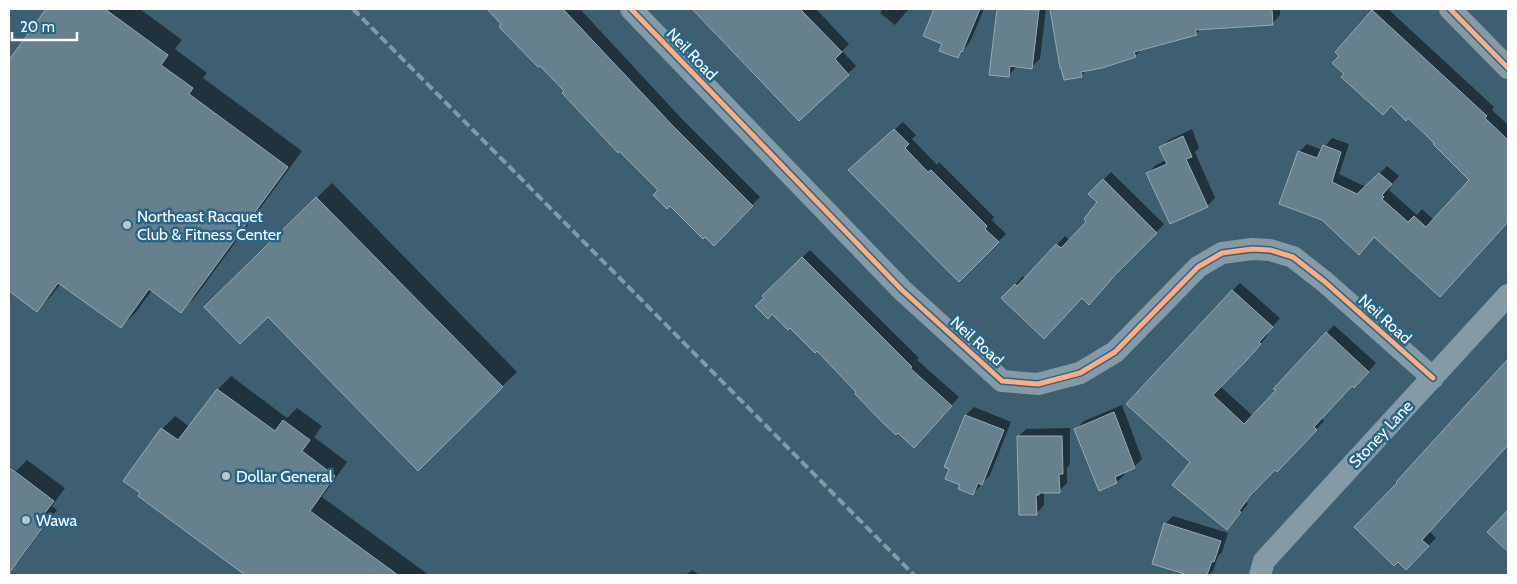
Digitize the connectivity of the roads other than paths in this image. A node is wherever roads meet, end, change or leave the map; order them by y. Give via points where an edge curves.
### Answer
1 (631, 9) edge
2 (1450, 9) edge
3 (1508, 68) edge
4 (1508, 295) edge
5 (1433, 378) junction
6 (1260, 575) edge

1 - 5 street, Neil Road via 902,290 1002,380 1038,384 1080,373 1115,352 1198,267 1222,254 1252,249 1293,257
2 - 3 street
4 - 5 street, Stoney Lane
5 - 6 street, Stoney Lane via 1264,561

